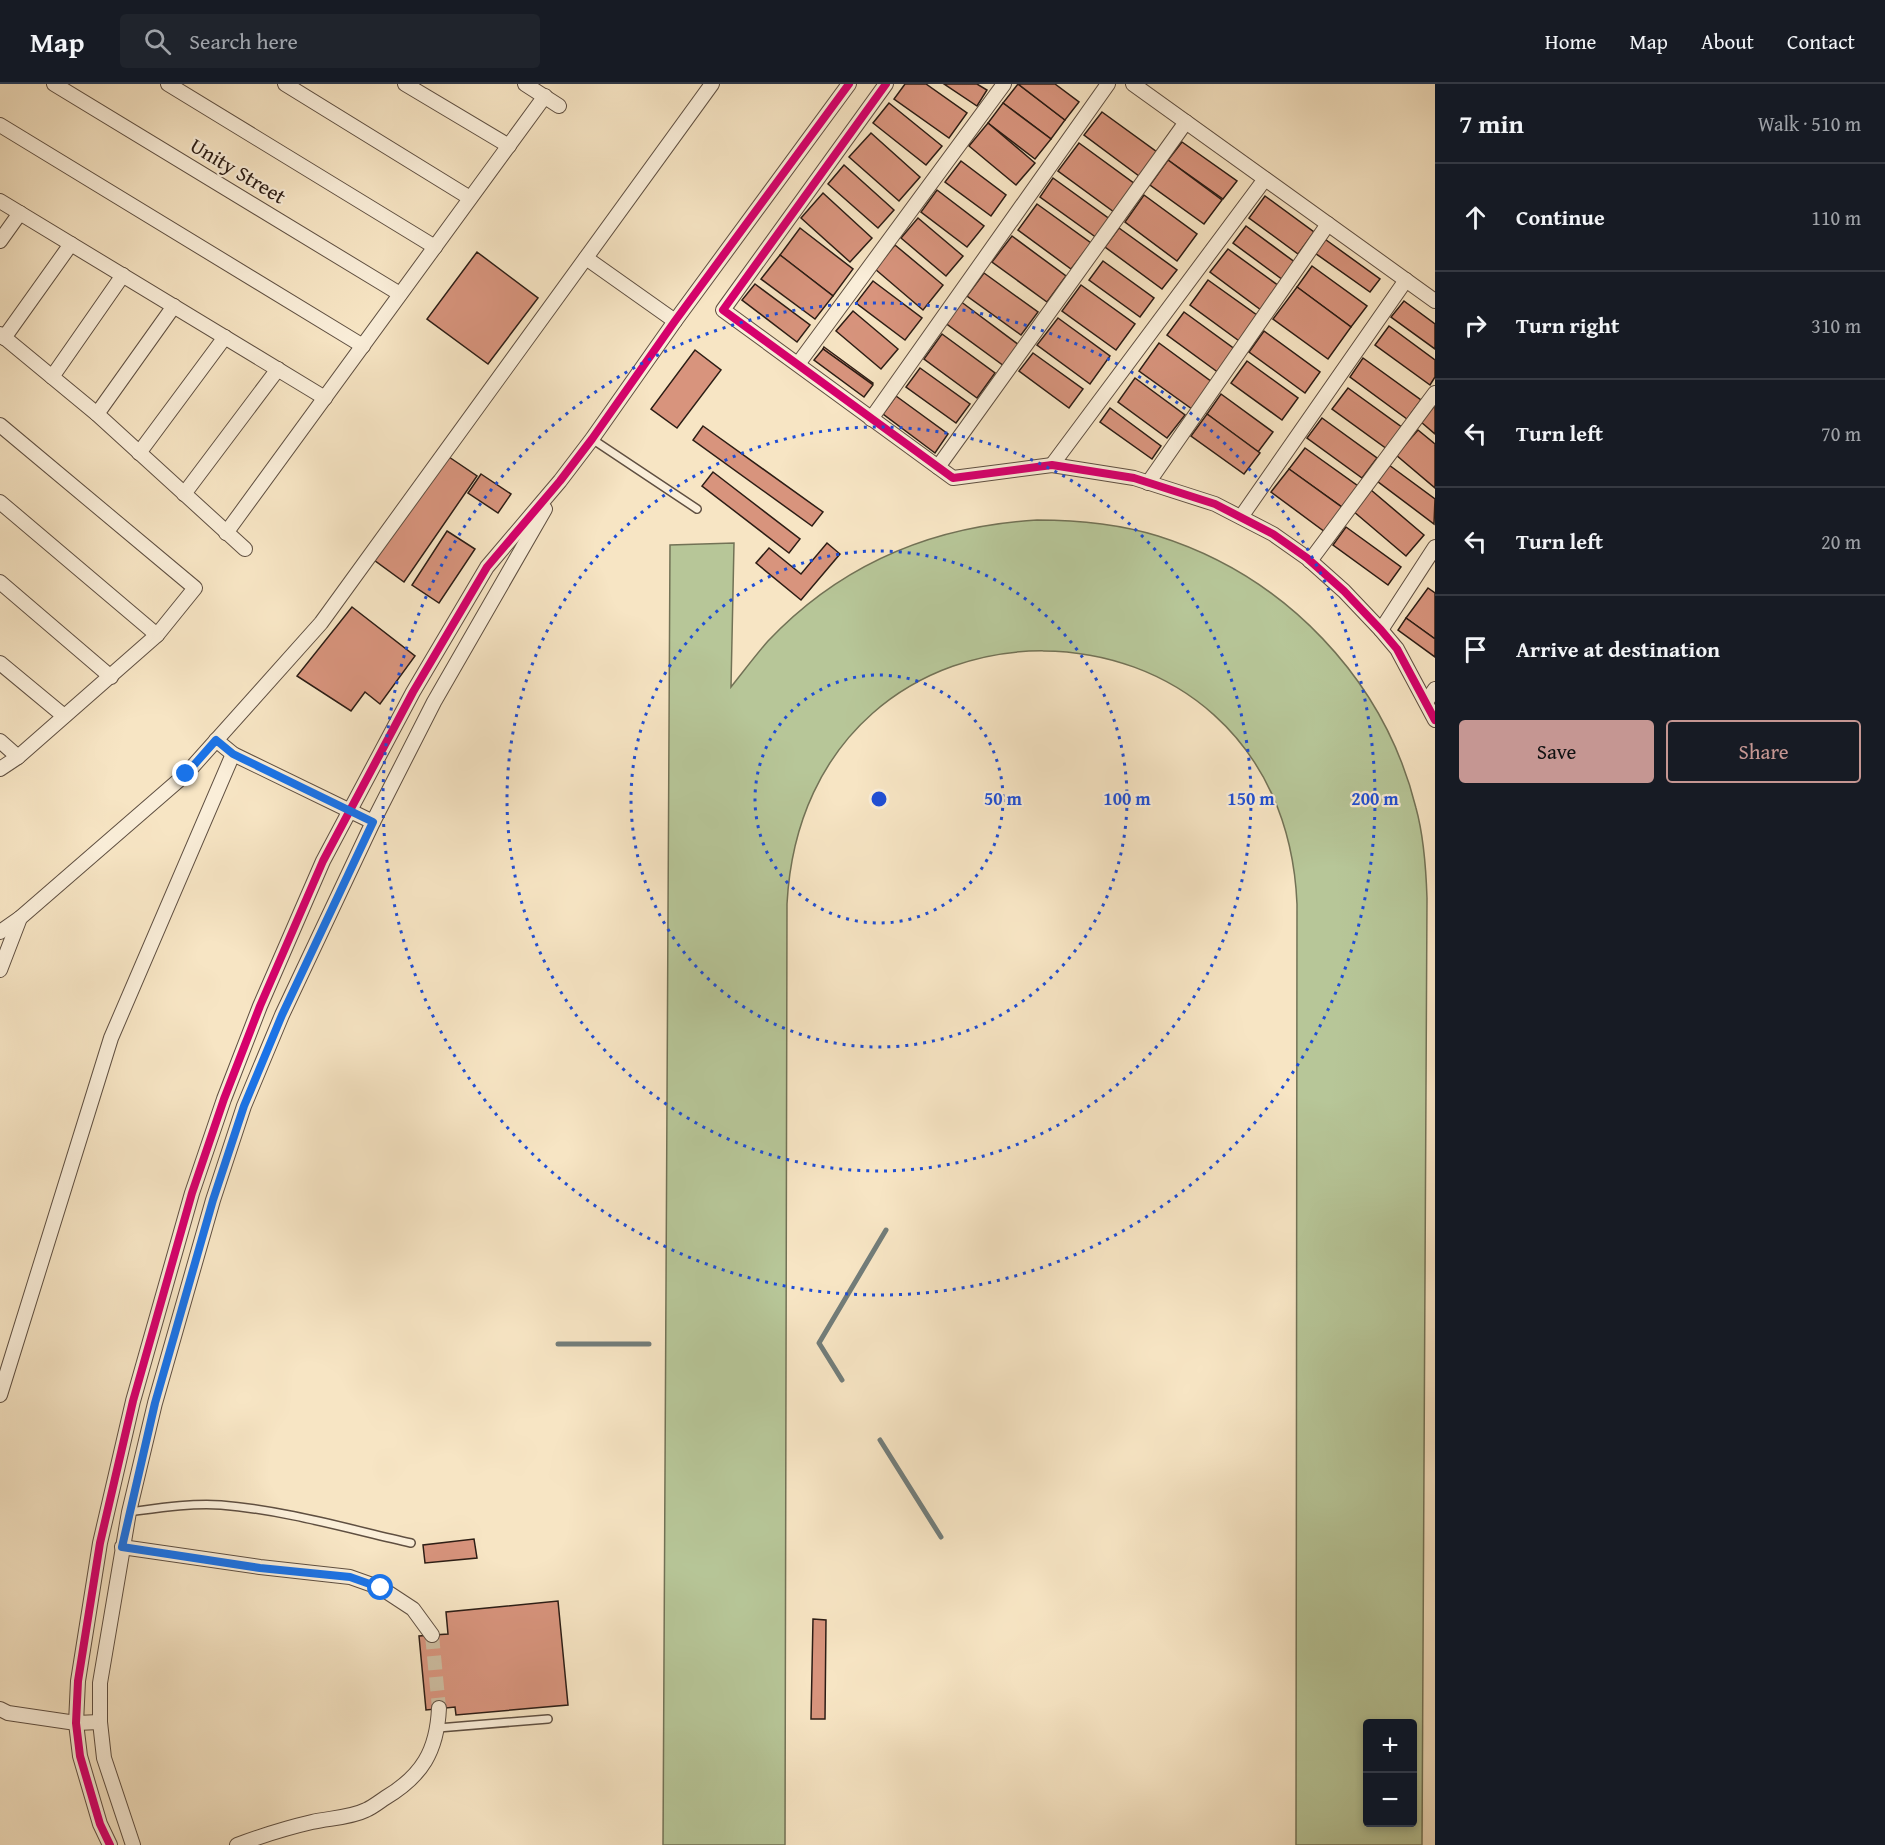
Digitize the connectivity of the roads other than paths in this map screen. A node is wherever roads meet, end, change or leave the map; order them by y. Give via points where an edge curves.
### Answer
1 (54, 84) edge
2 (168, 84) edge
3 (285, 84) edge
4 (405, 84) edge
5 (525, 84) edge
6 (712, 84) edge
7 (849, 84) edge
8 (886, 84) edge
9 (1004, 84) edge
10 (1108, 84) edge
11 (1134, 84) edge
12 (545, 96) junction
13 (559, 106) dead end
14 (1186, 122) junction
15 (0, 125) edge
16 (509, 146) junction
17 (1265, 179) junction
18 (470, 198) junction
19 (0, 201) edge
20 (20, 213) junction
21 (1328, 224) junction
22 (0, 241) edge
23 (71, 244) junction
24 (435, 247) junction
25 (586, 258) junction
26 (123, 275) junction
27 (1406, 280) junction
28 (400, 294) junction
29 (1435, 301) edge
30 (174, 306) junction
31 (675, 321) junction
32 (2, 336) edge
33 (225, 337) junction
34 (363, 346) junction
35 (798, 364) junction
36 (278, 369) junction
37 (52, 377) junction
38 (1435, 393) edge
39 (325, 398) junction
40 (97, 414) junction
41 (871, 419) junction
42 (0, 425) edge
43 (592, 439) junction
44 (139, 453) junction
45 (1052, 465) junction
46 (938, 467) junction
47 (560, 481) junction
48 (1148, 483) junction
49 (184, 494) junction
50 (0, 502) edge
51 (697, 509) dead end
52 (1241, 517) junction
53 (226, 533) junction
54 (1435, 547) edge
55 (245, 549) dead end
56 (1310, 561) junction
57 (0, 582) edge
58 (1381, 630) junction
59 (157, 635) junction
60 (0, 663) edge
61 (111, 677) junction
62 (1435, 689) edge
63 (1426, 702) junction
64 (64, 716) junction
65 (1435, 720) edge
66 (216, 740) junction
67 (0, 741) edge
68 (233, 754) junction
69 (18, 757) junction
70 (0, 769) edge
71 (350, 812) junction
72 (373, 822) junction
73 (20, 918) junction
74 (0, 932) edge
75 (0, 970) edge
76 (0, 1395) edge
77 (129, 1512) junction
78 (411, 1542) dead end
79 (122, 1547) junction
80 (432, 1635) tunnel mouth
81 (439, 1708) tunnel mouth
82 (0, 1709) edge
83 (548, 1719) dead end
84 (100, 1722) junction
85 (76, 1724) junction
86 (438, 1728) junction
87 (110, 1845) edge
88 (133, 1845) edge
89 (237, 1845) edge

1 - 28 street, Unity Street
2 - 24 street
3 - 18 street
4 - 16 street
5 - 12 street
6 - 25 street
7 - 31 street
8 - 35 street via 723,310
9 - 35 street
10 - 41 street
11 - 14 street
12 - 13 street
12 - 16 street
14 - 17 street
14 - 46 street
15 - 34 street
16 - 18 street
17 - 21 street
17 - 45 street
18 - 24 street
19 - 20 street
20 - 22 street
20 - 23 street
21 - 27 street
21 - 48 street
23 - 26 street
23 - 32 street
24 - 28 street
25 - 31 street
25 - 66 street via 321,622
26 - 30 street
26 - 37 street
27 - 29 street
27 - 52 street
28 - 34 street
30 - 33 street
30 - 40 street
31 - 43 street
32 - 37 street
33 - 36 street
33 - 44 street
34 - 39 street
35 - 41 street
36 - 39 street
36 - 49 street
37 - 40 street
38 - 56 street
39 - 53 street
40 - 44 street
41 - 46 street
42 - 59 street via 195,588
43 - 47 street
43 - 51 lane
44 - 49 street
45 - 46 street via 953,478
45 - 48 street
47 - 71 street via 487,567 413,692
47 - 72 street via 434,702
48 - 52 street via 1215,504
49 - 53 street
50 - 59 street
52 - 56 street via 1274,534
53 - 55 street
54 - 58 street
56 - 58 street
57 - 61 street
58 - 63 street via 1397,649
59 - 61 street
60 - 64 street
61 - 64 street
62 - 63 street
63 - 65 street
64 - 69 street
66 - 68 street
66 - 73 street via 186,774
67 - 69 street
68 - 71 street
68 - 76 street via 111,1038
69 - 70 street
71 - 72 street
71 - 85 street via 323,861 260,1006 192,1193 133,1401 100,1543 78,1681
72 - 77 street via 282,1015 244,1106 158,1392
73 - 74 street
73 - 75 street
77 - 78 lane via 221,1505
77 - 79 street
79 - 80 street via 350,1577 381,1588 413,1609
79 - 84 street via 100,1683
81 - 86 street
82 - 85 street
83 - 86 lane
84 - 85 street
84 - 88 street via 104,1758
85 - 87 street via 80,1756
86 - 89 street via 433,1747 416,1776 365,1811 310,1822

